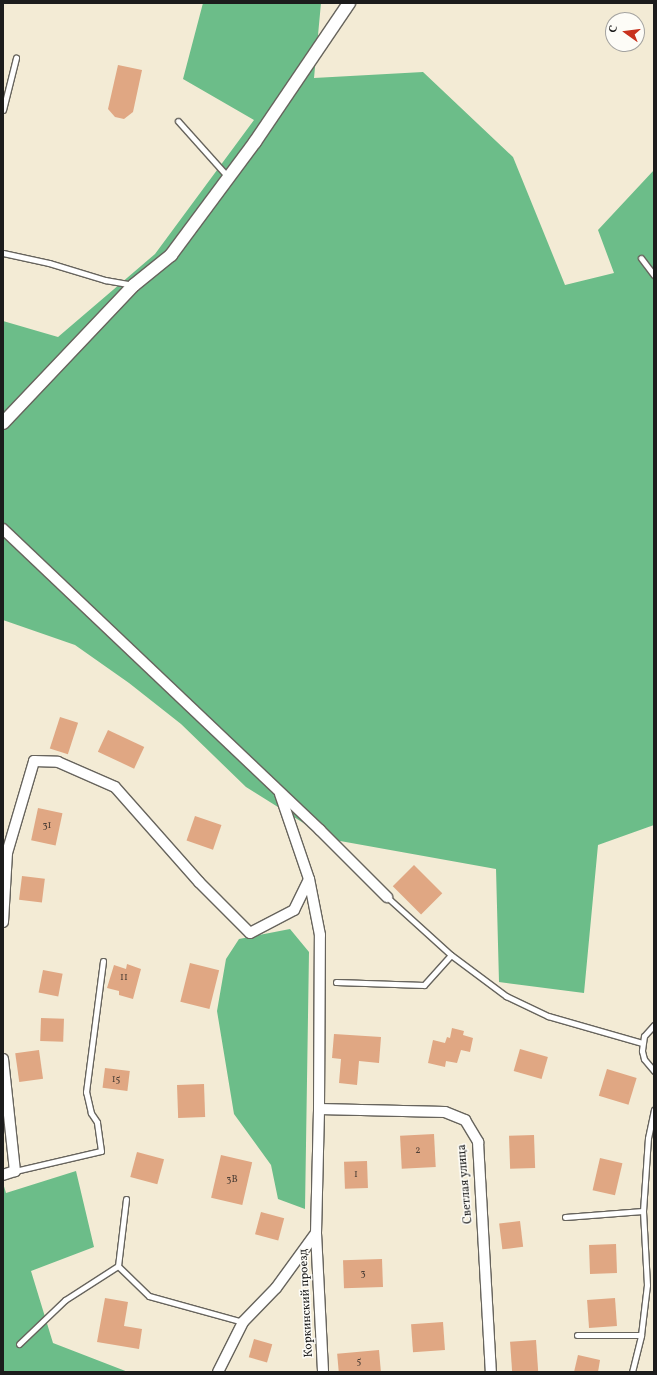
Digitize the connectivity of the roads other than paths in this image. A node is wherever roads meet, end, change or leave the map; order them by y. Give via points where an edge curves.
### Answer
1 (349, 3) edge
2 (16, 58) dead end
3 (3, 110) edge
4 (178, 121) dead end
5 (229, 178) junction
6 (3, 253) edge
7 (641, 258) dead end
8 (654, 275) edge
9 (134, 285) junction
10 (3, 424) edge
11 (3, 529) edge
12 (280, 794) junction
13 (310, 879) junction
14 (387, 897) joint
15 (3, 922) edge
16 (451, 956) junction
17 (103, 961) dead end
18 (336, 982) dead end
19 (654, 1025) edge
20 (642, 1043) junction
21 (3, 1059) edge
22 (654, 1071) edge
23 (319, 1109) junction
24 (654, 1110) edge
25 (15, 1171) junction
26 (3, 1175) edge
27 (126, 1200) dead end
28 (643, 1211) junction
29 (565, 1217) dead end
30 (316, 1234) junction
31 (118, 1266) junction
32 (243, 1322) junction
33 (577, 1335) dead end
34 (641, 1335) junction
35 (19, 1344) dead end
36 (218, 1372) edge
37 (323, 1372) edge
38 (491, 1372) edge
39 (632, 1372) edge

1 - 5 street
2 - 3 lane
4 - 5 lane
5 - 9 street via 171,255
6 - 9 lane via 49,263 105,280
7 - 8 lane
9 - 10 street
11 - 12 street
12 - 13 street, Коркинский проезд
12 - 14 street
13 - 15 street via 294,910 250,933 199,882 115,787 58,762 34,761 7,853
13 - 23 street, Коркинский проезд via 320,935
14 - 16 lane
16 - 18 lane via 424,985
16 - 20 lane via 506,996 548,1016
17 - 25 lane via 86,1092 91,1113 97,1122 101,1151
19 - 20 lane via 644,1036
20 - 22 lane via 644,1059
21 - 25 street
23 - 30 street, Коркинский проезд
23 - 38 street, Светлая улица via 445,1112 465,1120 478,1142
24 - 28 lane via 648,1138
25 - 26 street
27 - 31 lane
28 - 29 lane
28 - 34 lane via 647,1285
30 - 32 street via 276,1288
30 - 37 street, Коркинский проезд
31 - 32 lane via 149,1296
31 - 35 lane via 65,1300
32 - 36 street
33 - 34 lane
34 - 39 lane

